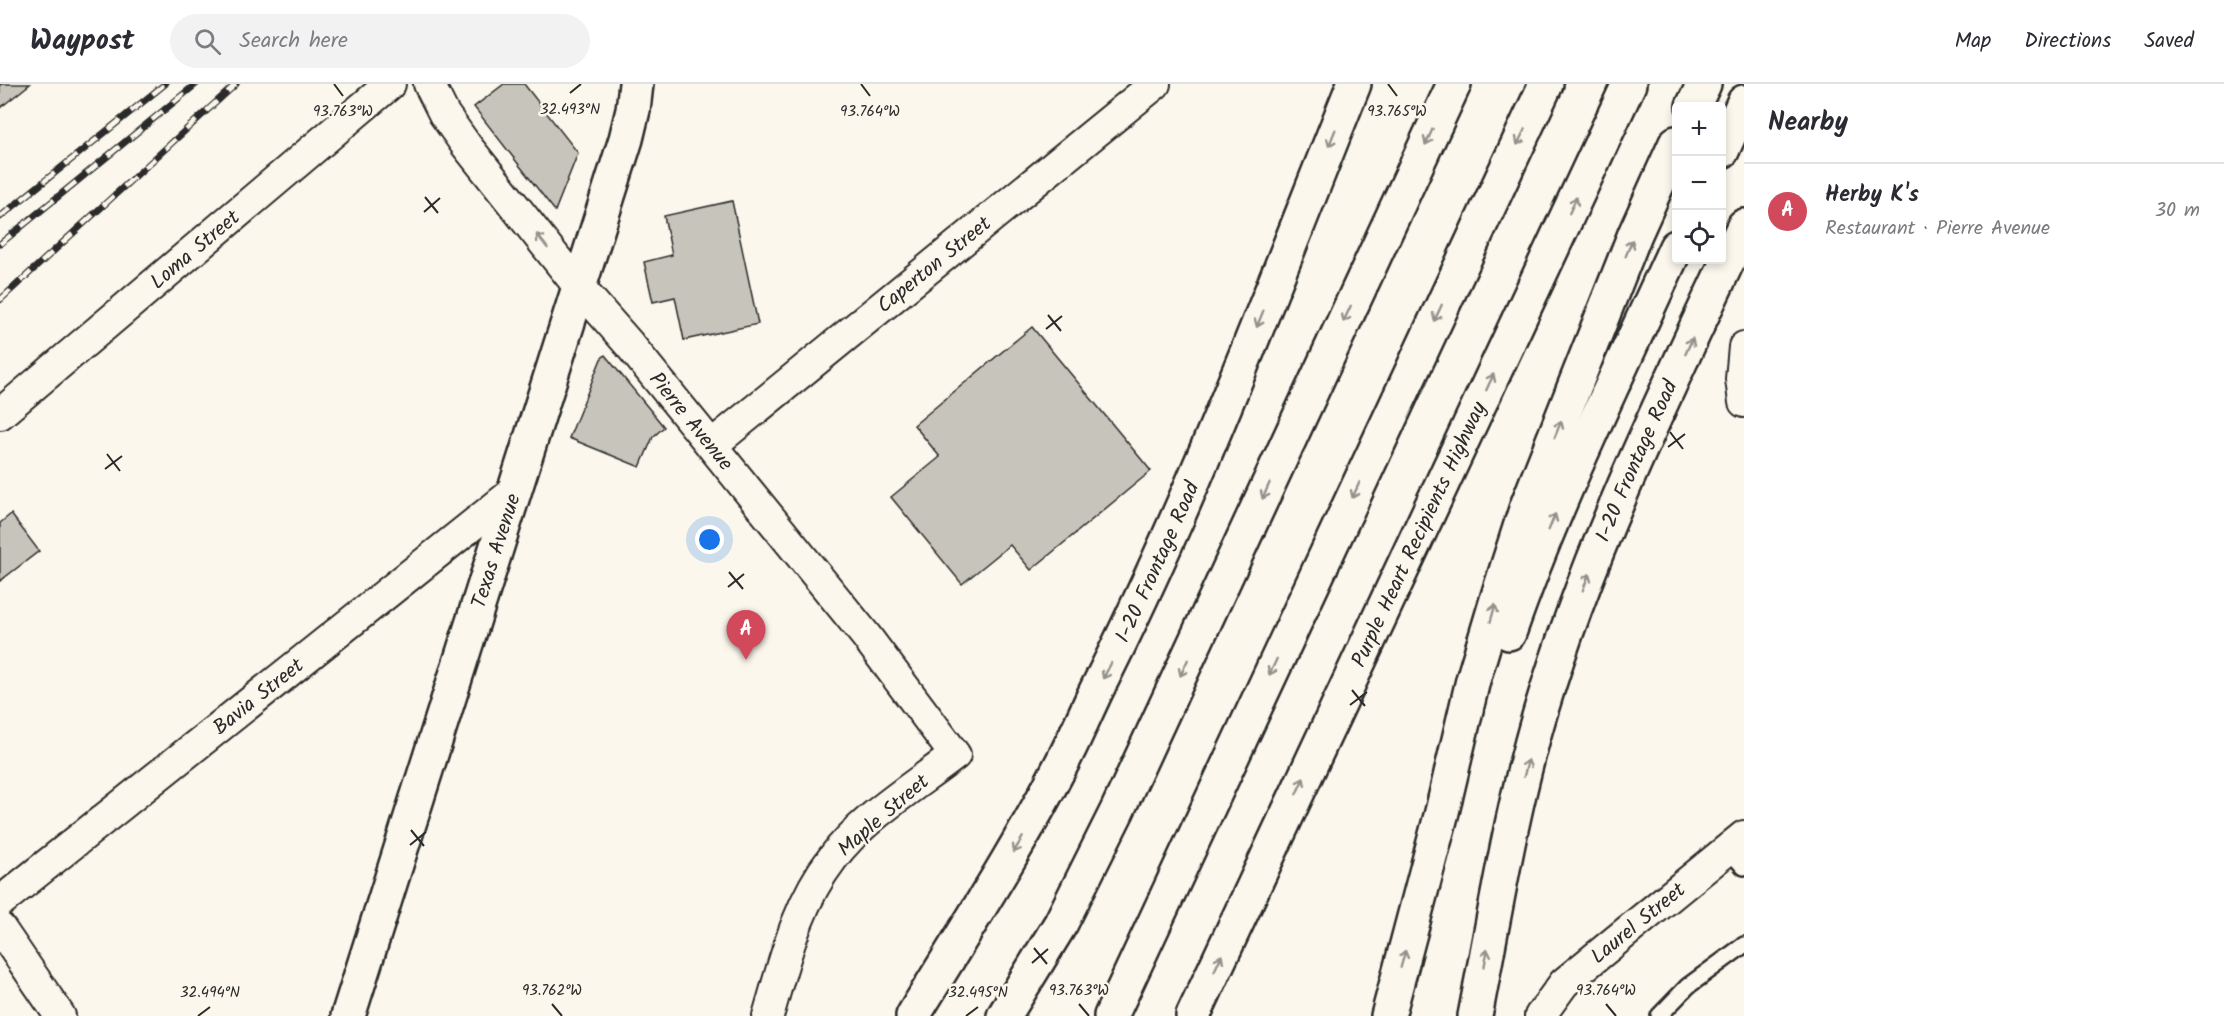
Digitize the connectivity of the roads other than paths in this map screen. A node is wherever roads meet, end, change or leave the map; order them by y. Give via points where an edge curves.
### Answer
1 (390, 84) edge
2 (429, 84) edge
3 (636, 84) edge
4 (1155, 84) edge
5 (1354, 84) edge
6 (1454, 84) edge
7 (1546, 84) edge
8 (1629, 84) edge
9 (1704, 84) edge
10 (1695, 102) edge
11 (1744, 102) edge
12 (1726, 141) edge
13 (1672, 154) edge
14 (1744, 226) edge
15 (1672, 258) edge
16 (579, 287) junction
17 (1744, 347) edge
18 (1744, 402) edge
19 (0, 414) edge
20 (712, 445) junction
21 (514, 490) junction
22 (955, 755) joint
23 (1442, 812) junction
24 (1739, 851) edge
25 (0, 902) edge
26 (0, 928) edge
27 (1744, 945) edge
28 (1011, 1008) edge
29 (60, 1016) edge
30 (348, 1016) edge
31 (768, 1016) edge
32 (913, 1016) edge
33 (1111, 1016) edge
34 (1193, 1016) edge
35 (1388, 1016) edge
36 (1475, 1016) edge
37 (1540, 1016) edge
38 (1659, 1016) edge

1 - 19 street, Loma Street
16 -> 2 street, Pierre Avenue via 460,137
3 - 16 main road, Texas Avenue via 626,139
4 - 20 street, Caperton Street
5 -> 32 main road, I-20 Frontage Road via 1256,328 1124,637 1022,839
6 -> 28 main road via 1117,811 1061,923
7 -> 33 main road
34 -> 8 main road, Purple Heart Recipients Highway
9 - 10 main road
11 - 12 main road
23 -> 13 main road via 1473,680 1527,506 1635,234
36 -> 14 main road, I-20 Frontage Road via 1519,794 1569,624 1614,510
23 -> 15 main road via 1523,591 1569,480
16 - 20 street, Pierre Avenue
16 - 21 main road, Texas Avenue
17 - 18 street via 1740,380
20 - 22 street, Pierre Avenue via 866,636
21 - 25 street, Bavia Street
21 - 30 main road, Texas Avenue
22 - 31 street, Maple Street via 875,816 833,857 802,909
35 -> 23 main road
24 - 37 street, Laurel Street via 1564,983
26 - 29 street
27 - 38 lane via 1688,986

